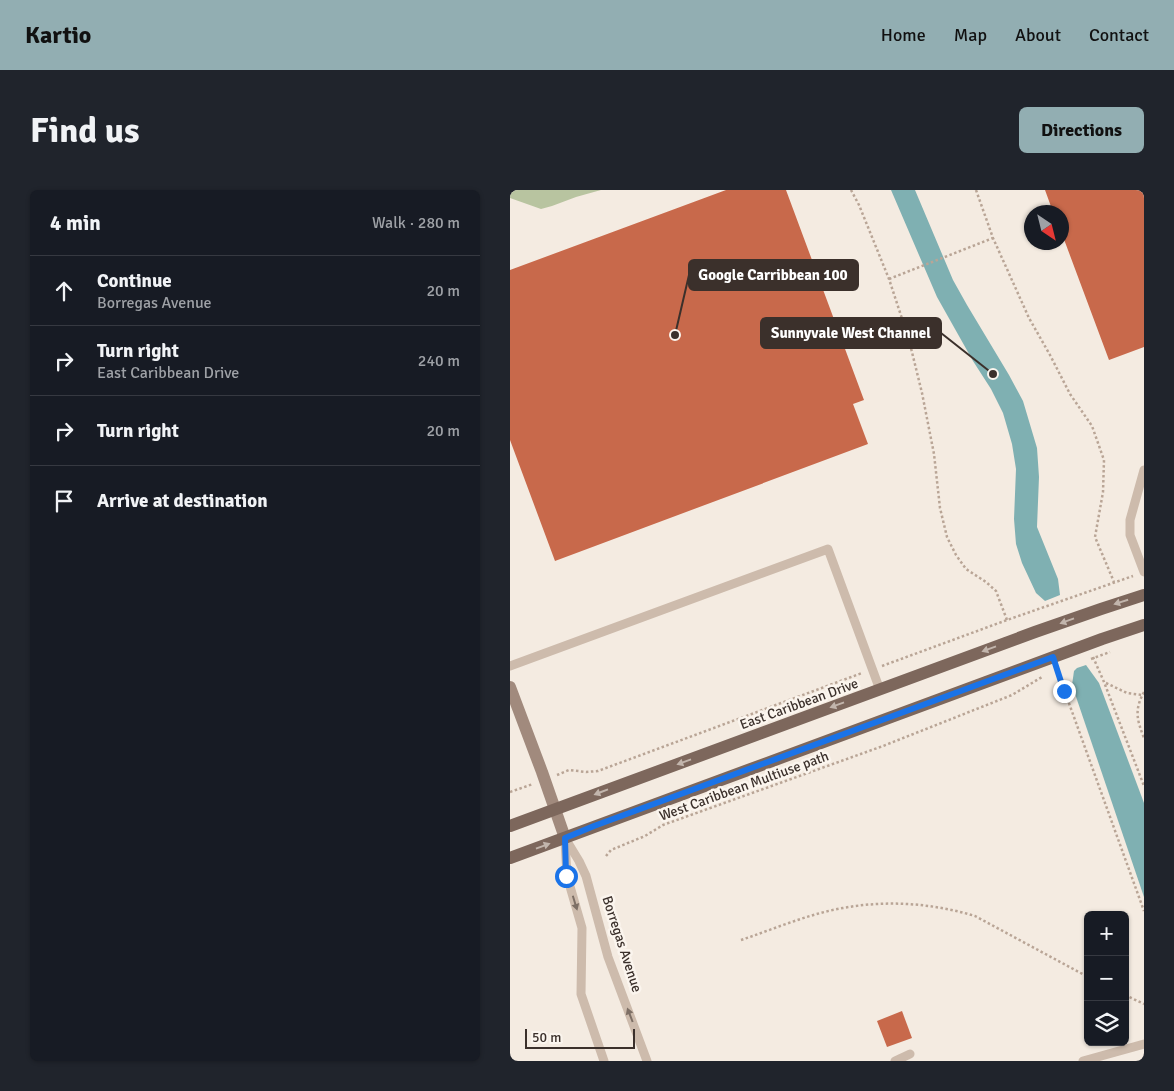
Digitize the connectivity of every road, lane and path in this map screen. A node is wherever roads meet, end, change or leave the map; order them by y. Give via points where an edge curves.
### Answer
1 (851, 190) edge
2 (976, 190) edge
3 (993, 238) junction
4 (889, 279) junction
5 (1144, 470) edge
6 (1144, 572) edge
7 (1131, 576) dead end
8 (1114, 582) junction
9 (1144, 595) edge
10 (1007, 620) junction
11 (1144, 625) edge
12 (1087, 644) junction
13 (1117, 649) dead end
14 (1093, 658) junction
15 (1048, 659) junction
16 (1084, 661) dead end
17 (510, 666) edge
18 (873, 670) junction
19 (1057, 670) junction
20 (1051, 672) dead end
21 (1046, 674) dead end
22 (1104, 682) junction
23 (510, 687) edge
24 (880, 690) junction
25 (1144, 692) edge
26 (1142, 695) junction
27 (1144, 738) edge
28 (562, 772) dead end
29 (1144, 786) edge
30 (522, 788) dead end
31 (510, 792) edge
32 (555, 809) junction
33 (510, 826) edge
34 (565, 838) junction
35 (606, 856) dead end
36 (510, 858) edge
37 (1144, 911) edge
38 (741, 940) dead end
39 (1084, 975) edge
40 (1129, 997) edge
41 (1144, 1004) edge
42 (1144, 1044) edge
43 (910, 1054) dead end
44 (604, 1061) edge
45 (647, 1061) edge
46 (895, 1061) edge
47 (1083, 1061) edge

1 - 4 path
2 - 3 path
3 - 4 path
3 - 8 path via 1029,318 1070,394 1092,426 1104,460 1103,492 1095,537
4 - 10 path via 922,393 947,537 966,569 996,591
5 - 6 lane via 1130,520 1130,535
7 - 8 path
8 - 10 path
9 -> 24 main road, East Caribbean Drive
10 - 18 path
11 - 12 main road
12 - 14 path
12 - 15 main road
13 - 14 path
14 - 16 path
14 - 22 path
15 - 19 path
15 - 34 main road
17 - 18 lane via 828,549
18 - 24 lane
18 - 28 path via 598,771
19 - 20 path
19 - 37 path
21 - 35 path, West Caribbean Multiuse path via 1012,695 663,825 611,850
22 - 26 path via 1126,693
22 - 29 path
23 - 32 street, Borregas Avenue
24 -> 32 main road, East Caribbean Drive
25 - 26 path
26 - 27 path via 1137,715
30 - 31 path
32 - 33 main road, East Caribbean Drive
32 - 34 street, Borregas Avenue
36 -> 34 main road
34 -> 44 lane, Borregas Avenue via 566,876 582,928 581,994
45 -> 34 lane, Borregas Avenue via 608,957 586,876
38 - 39 path via 841,908 866,904 933,906 975,916
40 - 41 path
42 - 47 lane
43 - 46 lane

